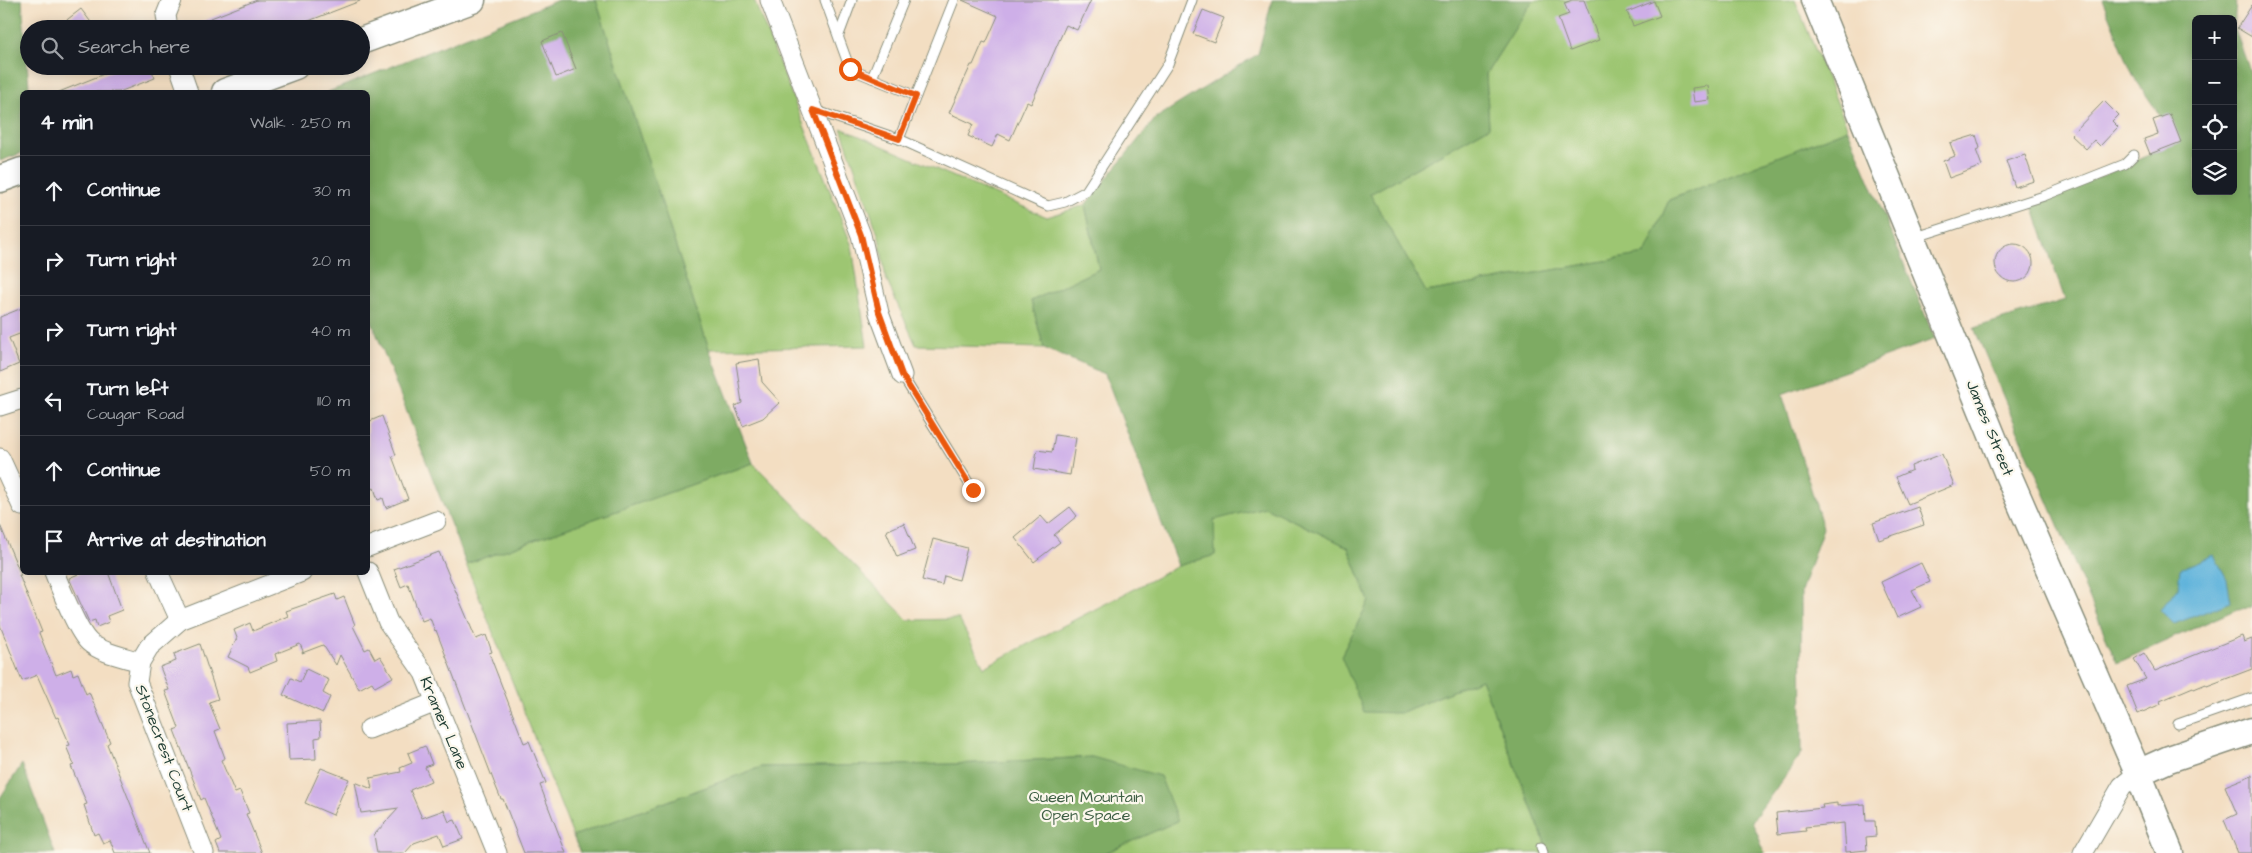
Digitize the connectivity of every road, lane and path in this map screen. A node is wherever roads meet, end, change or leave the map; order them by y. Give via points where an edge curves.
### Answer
1 (172, 0) edge
2 (472, 0) edge
3 (770, 0) edge
4 (826, 0) edge
5 (852, 0) edge
6 (904, 0) edge
7 (954, 0) edge
8 (1192, 0) edge
9 (1815, 0) edge
10 (167, 20) edge
11 (839, 35) junction
12 (370, 38) edge
13 (182, 75) edge
14 (270, 75) edge
15 (872, 78) junction
16 (187, 90) edge
17 (229, 90) edge
18 (916, 96) junction
19 (813, 110) junction
20 (899, 139) junction
21 (2134, 155) dead end
22 (20, 171) edge
23 (0, 179) edge
24 (1912, 238) junction
25 (902, 375) joint
26 (20, 399) edge
27 (0, 406) edge
28 (0, 458) edge
29 (973, 490) dead end
30 (20, 502) edge
31 (436, 521) dead end
32 (370, 546) edge
33 (55, 575) edge
34 (159, 575) edge
35 (294, 575) edge
36 (369, 575) edge
37 (180, 620) junction
38 (140, 662) junction
39 (2252, 698) edge
40 (436, 702) junction
41 (2178, 724) dead end
42 (369, 729) dead end
43 (2252, 731) edge
44 (2138, 773) junction
45 (204, 853) edge
46 (497, 853) edge
47 (2083, 853) edge
48 (2170, 853) edge

1 - 10 street
2 - 12 street
3 - 19 street
4 - 11 lane
5 - 11 lane
6 - 15 lane
7 - 18 lane
8 - 20 lane via 1168,64 1086,190 1065,202 1048,206
9 - 24 street, James Street
11 - 15 lane via 850,69
13 - 16 street
14 - 17 street
15 - 18 lane
18 - 20 lane
19 - 20 lane
19 - 25 street via 861,235 879,312
21 - 24 lane via 2125,164 2044,196
22 - 23 street
24 - 44 street, James Street
25 - 29 lane
26 - 27 street
28 - 30 street
31 - 32 street
33 - 38 street via 81,632 89,642
34 - 37 street
35 - 37 street, Stonecrest Court
36 - 40 street, Kramer Lane via 388,622 424,673
37 - 38 street, Stonecrest Court via 149,647
38 - 45 street, Stonecrest Court via 137,682
39 - 41 lane
40 - 42 street
40 - 46 street, Kramer Lane
43 - 44 street
44 - 47 street via 2122,786
44 - 48 street, James Street

